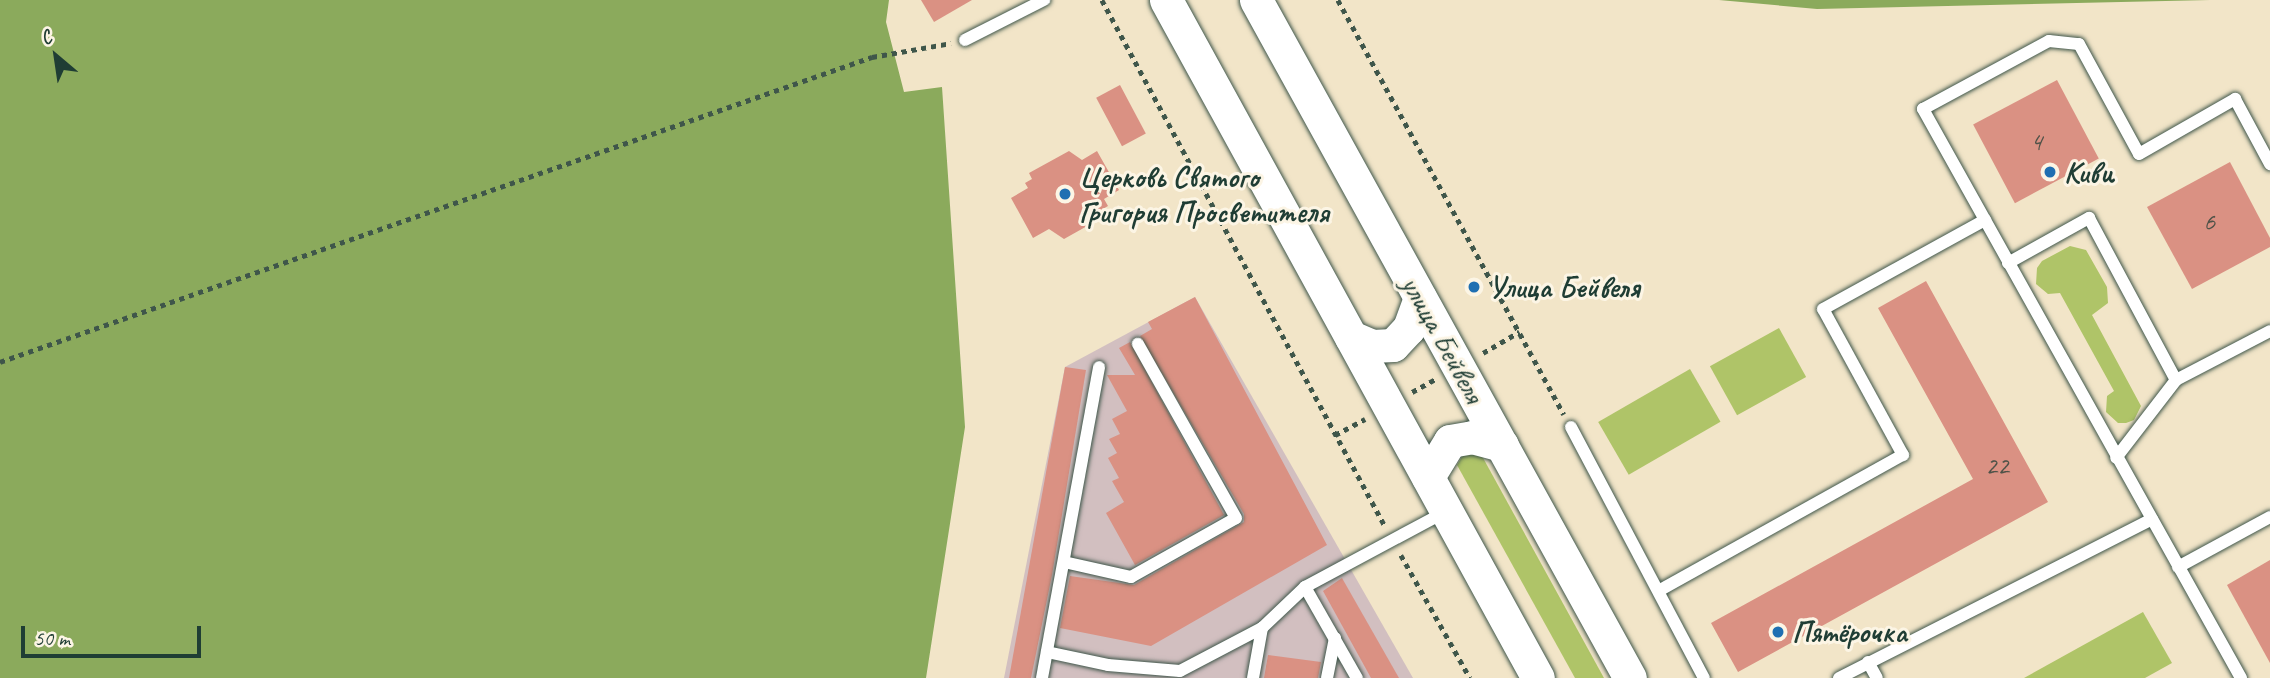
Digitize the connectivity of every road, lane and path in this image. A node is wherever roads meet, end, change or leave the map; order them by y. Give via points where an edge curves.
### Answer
1 (1044, 0) edge
2 (1102, 0) edge
3 (1166, 0) edge
4 (1256, 0) edge
5 (1338, 0) edge
6 (965, 40) joint
7 (2270, 164) edge
8 (1984, 220) junction
9 (2008, 263) junction
10 (1420, 298) junction
11 (2270, 331) edge
12 (1519, 332) junction
13 (1351, 337) junction
14 (1138, 344) dead end
15 (0, 362) edge
16 (1458, 366) junction
17 (1099, 367) dead end
18 (2176, 380) junction
19 (1388, 406) junction
20 (1571, 427) joint
21 (1335, 435) junction
22 (1502, 445) junction
23 (2116, 458) junction
24 (1428, 477) junction
25 (1447, 511) junction
26 (2270, 517) edge
27 (2152, 519) junction
28 (1392, 540) junction
29 (1064, 562) junction
30 (2178, 567) junction
31 (1305, 587) junction
32 (1660, 590) junction
33 (1262, 628) junction
34 (1335, 638) junction
35 (1047, 652) junction
36 (1868, 662) junction
37 (1107, 671) edge
38 (1180, 675) edge
39 (1042, 678) edge
40 (1253, 678) edge
41 (1327, 678) edge
42 (1357, 678) edge
43 (1470, 678) edge
44 (1538, 678) edge
45 (1630, 678) edge
46 (1704, 678) edge
47 (1839, 678) edge
48 (1877, 678) edge
49 (2241, 678) edge

1 - 6 lane
2 - 21 path
3 - 13 main road
4 - 10 main road, улица Бейвеля
5 - 12 path
6 - 15 path via 872,57
7 - 8 lane via 2235,99 2139,154 2079,44 2049,41 1923,109
8 - 9 lane
8 - 32 lane via 1823,309 1903,455
9 - 18 lane via 2090,218
9 - 23 lane
10 - 13 main road via 1409,328 1393,345 1372,346
10 - 16 main road, улица Бейвеля
11 - 18 lane
12 - 16 path
12 - 20 path
13 - 19 main road
14 - 29 lane via 1236,518 1131,577
16 - 19 path
16 - 22 main road, улица Бейвеля
17 - 29 lane
18 - 23 lane
19 - 21 path
19 - 24 main road
20 - 32 lane
21 - 28 path
22 - 24 main road via 1472,437 1450,441
22 - 45 main road, улица Бейвеля
23 - 27 lane
24 - 25 main road
25 - 28 lane
25 - 44 main road
26 - 30 lane
27 - 30 lane
27 - 36 lane
28 - 31 lane
28 - 43 path
29 - 35 lane
30 - 49 lane
31 - 33 lane
31 - 34 lane
32 - 46 lane
33 - 38 lane
33 - 40 lane
34 - 41 lane
34 - 42 lane
35 - 37 lane
35 - 39 lane
36 - 47 lane
36 - 48 lane
37 - 38 lane

